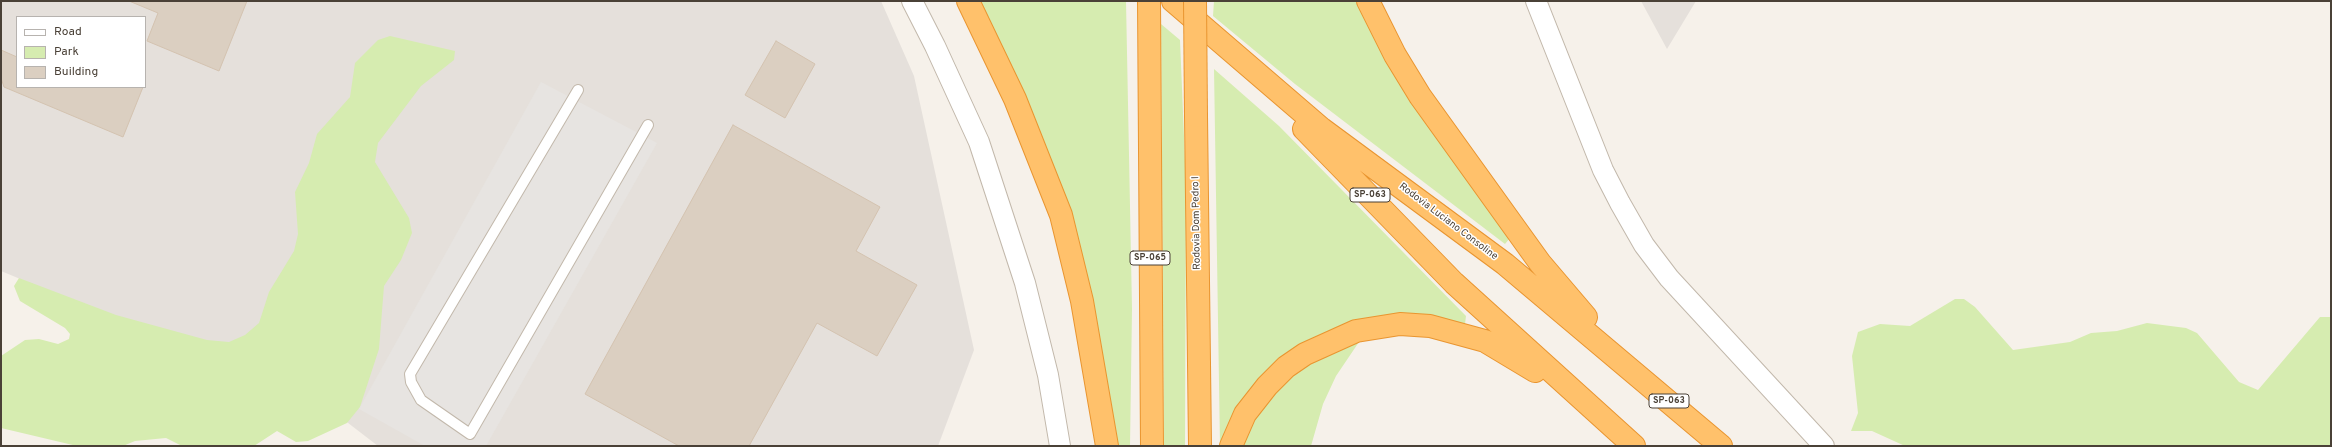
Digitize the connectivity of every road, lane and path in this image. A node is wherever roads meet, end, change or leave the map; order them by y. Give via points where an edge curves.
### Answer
1 (912, 1) edge
2 (968, 1) edge
3 (1149, 1) edge
4 (1157, 1) edge
5 (1173, 1) edge
6 (1195, 1) edge
7 (1368, 1) edge
8 (1536, 1) edge
9 (578, 90) dead end
10 (648, 125) dead end
11 (1617, 357) junction
12 (1577, 395) junction
13 (1060, 446) edge
14 (1107, 446) edge
15 (1152, 446) edge
16 (1200, 446) edge
17 (1231, 446) edge
18 (1634, 446) edge
19 (1721, 446) edge
20 (1824, 446) edge

1 - 13 street via 936,46 980,142 1025,284 1048,375
2 - 14 highway via 1015,99 1061,215 1082,302
3 - 15 highway, SP-065
4 - 12 highway, SP-063 via 1308,132 1454,283
5 - 11 highway, Rodovia Luciano Consoline / SP-063 via 1322,129 1505,264
6 - 16 highway, Rodovia Dom Pedro I, bridge
7 - 11 highway via 1395,55 1433,115 1540,263 1604,336
8 - 20 street via 1603,170 1644,245 1669,278
9 - 10 lane via 410,374 411,382 421,400 470,434
11 - 19 highway, Rodovia Luciano Consoline / SP-063
12 - 17 highway via 1485,341 1430,326 1400,324 1374,327 1330,341 1304,354 1286,367 1245,414
12 - 18 highway, SP-063

